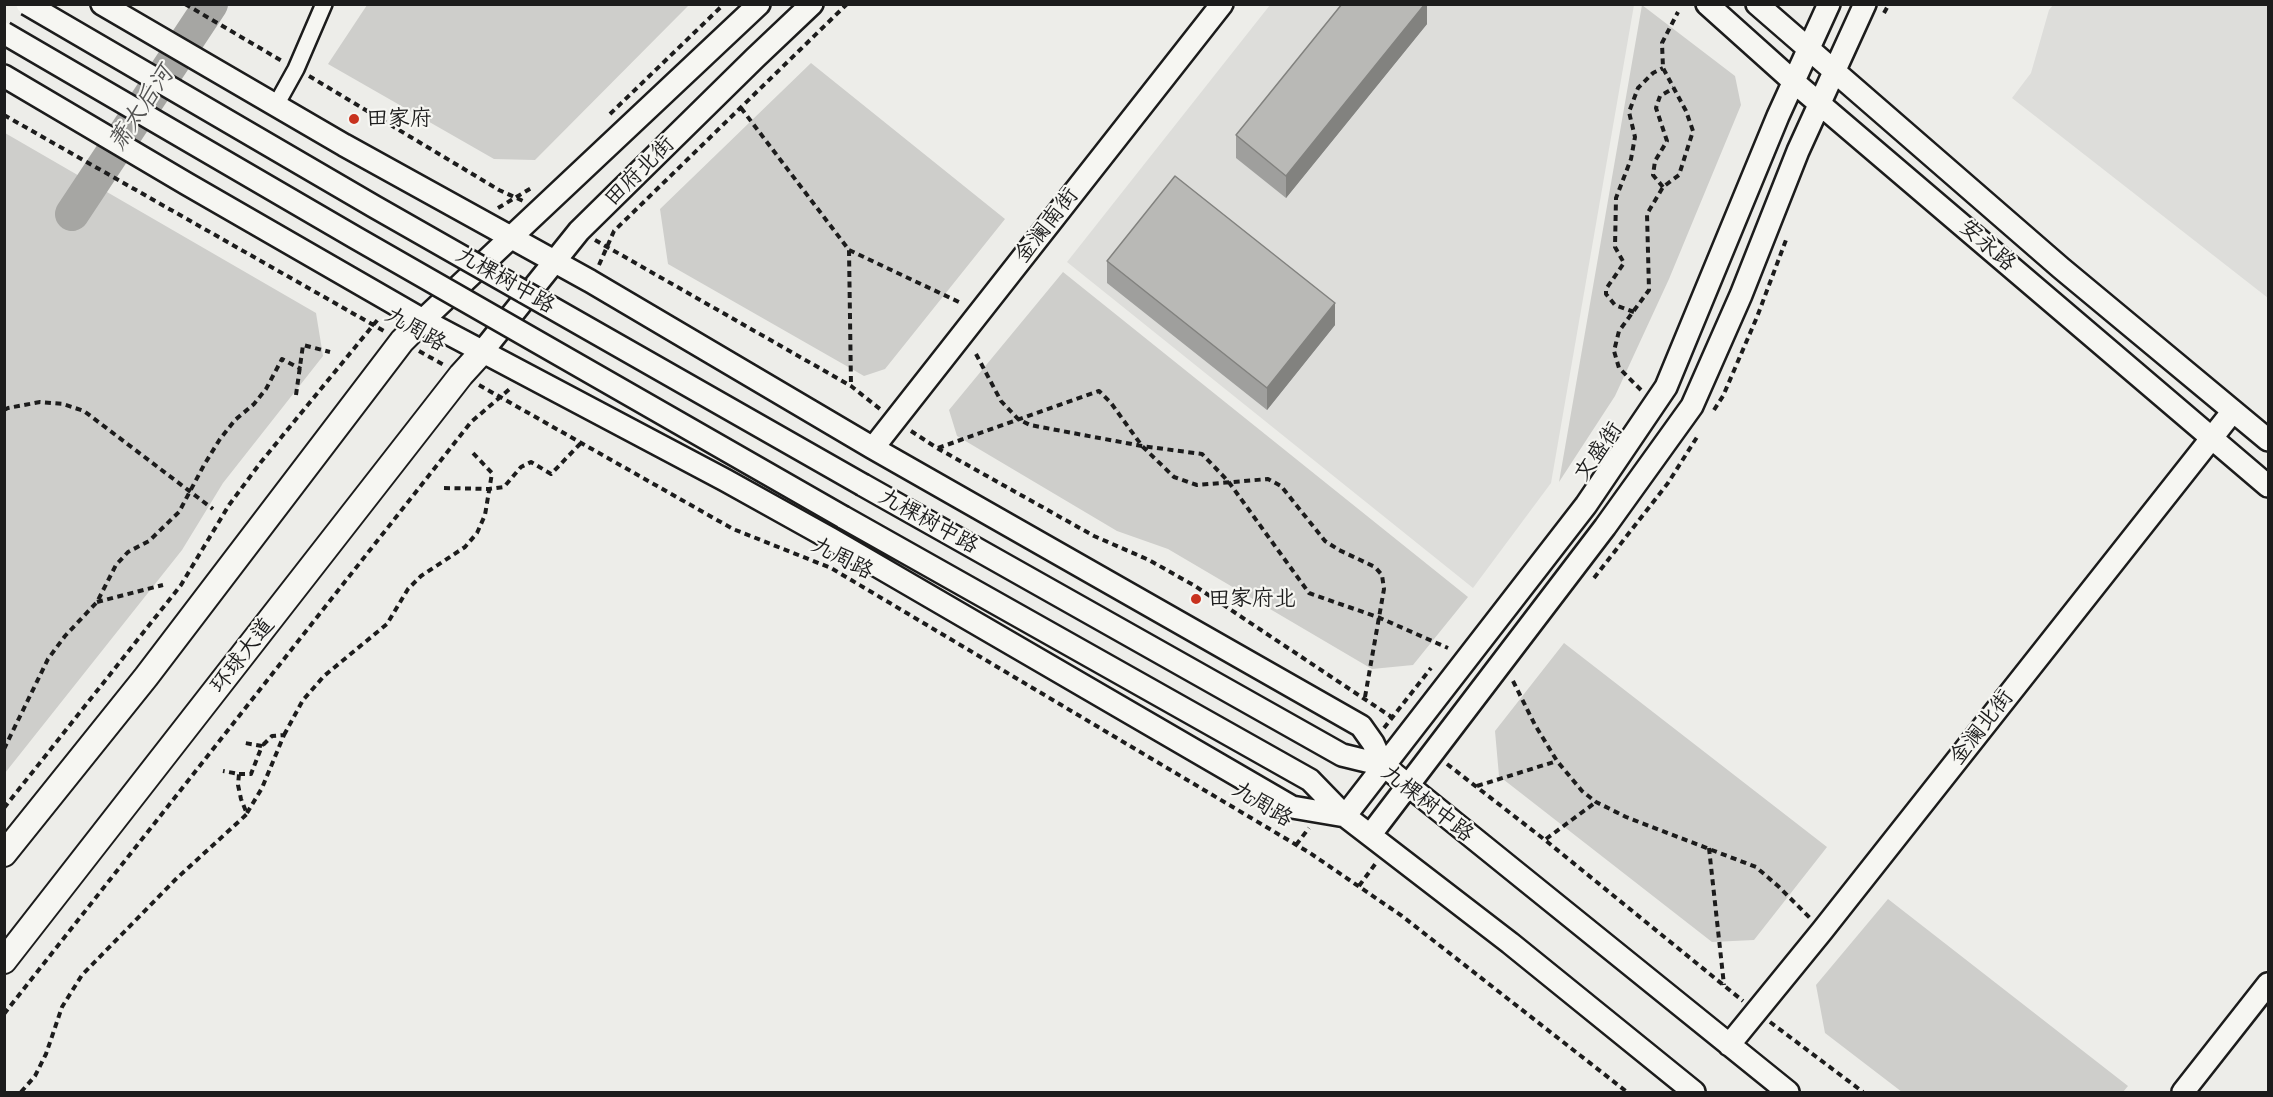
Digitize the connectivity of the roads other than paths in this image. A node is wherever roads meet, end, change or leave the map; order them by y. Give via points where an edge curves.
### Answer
1 (27, 4) edge
2 (102, 4) edge
3 (324, 4) edge
4 (759, 4) edge
5 (812, 4) edge
6 (1222, 4) edge
7 (1707, 4) edge
8 (1757, 4) edge
9 (1829, 4) edge
10 (1865, 4) edge
11 (4, 33) edge
12 (1807, 49) junction
13 (1833, 71) junction
14 (4, 76) edge
15 (1794, 81) junction
16 (1820, 104) junction
17 (276, 105) junction
18 (512, 238) junction
19 (554, 261) junction
20 (423, 320) junction
21 (482, 352) junction
22 (2233, 411) junction
23 (2211, 438) junction
24 (2268, 440) edge
25 (873, 448) junction
26 (2268, 486) edge
27 (1383, 765) junction
28 (1407, 786) junction
29 (1345, 816) junction
30 (1371, 834) junction
31 (4, 854) edge
32 (4, 961) edge
33 (2268, 984) edge
34 (1729, 1045) junction
35 (1690, 1091) edge
36 (1788, 1092) edge
37 (2183, 1092) edge

1 - 27 main road, 九棵树中路, bridge via 385,213 1342,755
2 - 17 main road
3 - 17 street
4 - 18 main road, 田府北街
5 - 19 main road, 田府北街
6 - 25 main road, 金澜南街
7 - 15 main road, 安永路
8 - 12 main road, 安永路
9 - 12 main road, 文盛街
10 - 13 main road
11 - 29 main road, 九棵树中路, bridge via 843,517 1310,780
12 - 13 main road, 安永路
12 - 15 main road, 文盛街
13 - 16 main road
13 - 22 main road, 安永路
14 - 20 main road
15 - 16 main road, 安永路
15 - 27 main road, 文盛街 via 1666,387 1586,505
16 - 23 main road, 安永路
16 - 28 main road via 1692,406
17 - 18 main road
18 - 19 main road
18 - 20 main road, 田府北街
19 - 21 main road, 田府北街
19 - 25 main road
20 - 21 main road
20 - 31 main road via 402,341 146,677
21 - 29 main road via 831,539 1292,807
21 - 32 main road, 环球大道
22 - 23 main road, 金澜北街
22 - 24 main road, 安永路
23 - 26 main road, 安永路
23 - 34 main road, 金澜北街
25 - 27 main road via 1360,726
27 - 28 main road, 九棵树中路
27 - 29 main road, 文盛街
28 - 30 main road
28 - 34 main road, 九棵树中路
29 - 30 main road, 九棵树中路
30 - 35 main road, 九棵树中路
33 - 37 main road
34 - 36 main road, 九棵树中路

